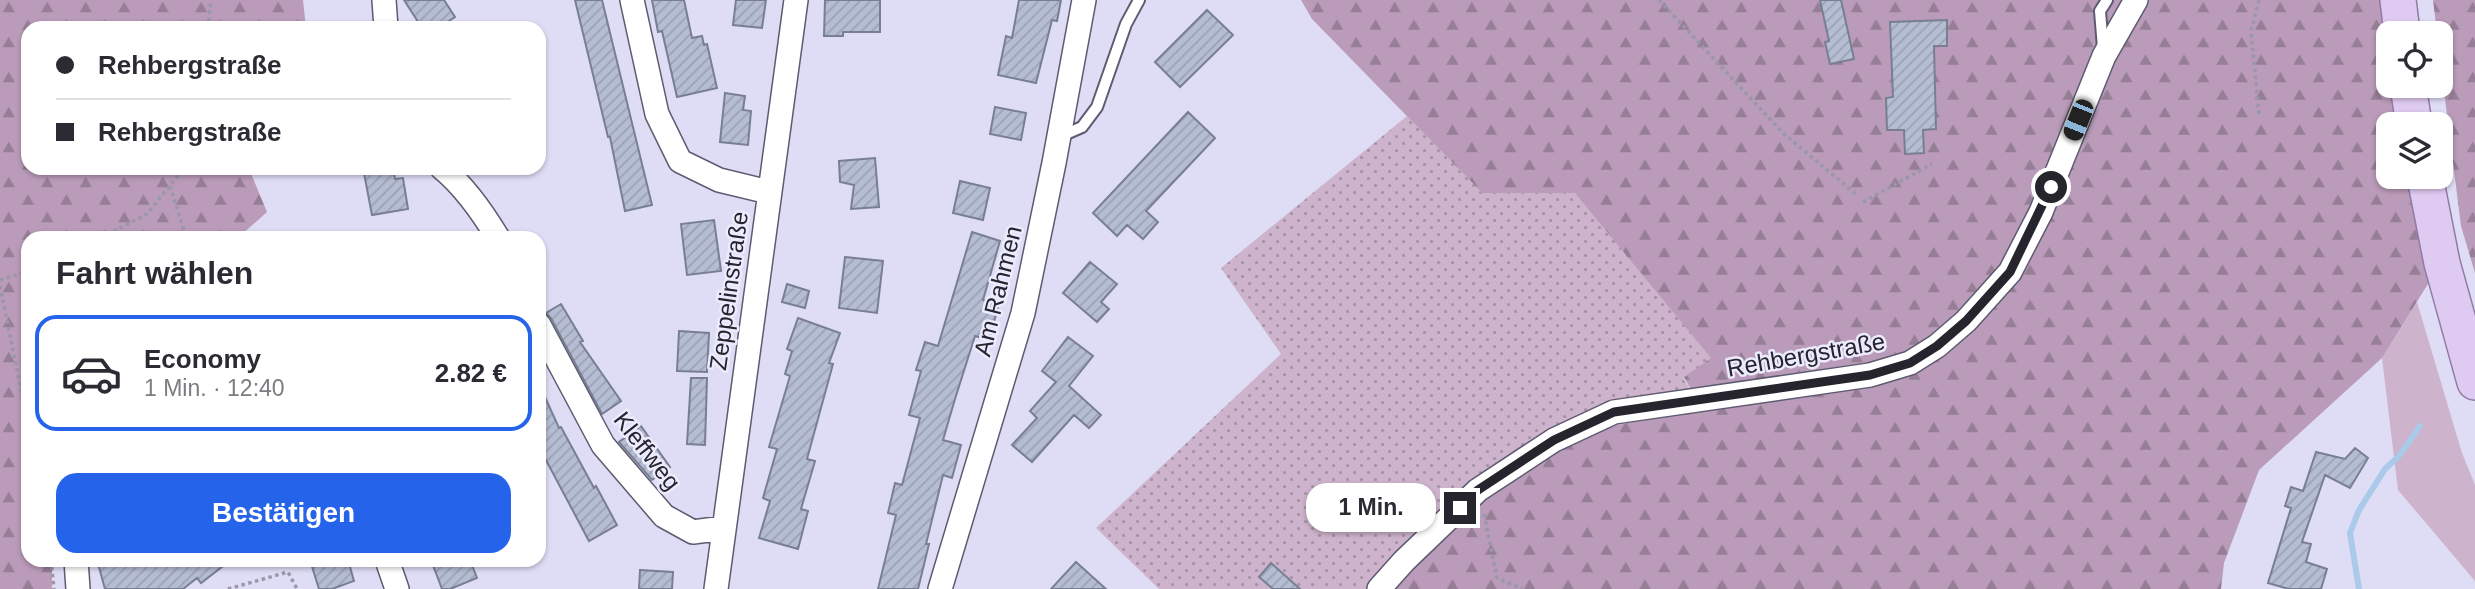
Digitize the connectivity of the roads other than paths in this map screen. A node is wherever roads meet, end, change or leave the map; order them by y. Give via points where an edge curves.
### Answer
1 (384, 0) edge
2 (632, 0) edge
3 (796, 0) edge
4 (1084, 0) edge
5 (1139, 0) edge
6 (2107, 0) edge
7 (2136, 0) edge
8 (2398, 0) edge
9 (386, 21) edge
10 (2401, 21) edge
11 (2104, 56) junction
12 (1059, 137) junction
13 (450, 175) edge
14 (2427, 189) edge
15 (769, 192) junction
16 (494, 231) edge
17 (546, 338) edge
18 (2475, 382) edge
19 (723, 528) junction
20 (76, 567) edge
21 (389, 567) edge
22 (78, 589) edge
23 (397, 589) edge
24 (716, 589) edge
25 (940, 589) edge
26 (1379, 589) edge

1 - 9 street
2 - 15 street via 657,114 680,161 719,180
3 - 15 street, Zeppelinstraße
4 - 12 street, Am Rahmen
5 - 12 lane via 1097,107 1082,127
6 - 11 lane via 2101,11
7 - 11 street, Rehbergstraße
8 - 10 main road
11 - 26 street, Rehbergstraße via 2041,212 2010,272 1937,346 1910,363 1870,375 1614,412 1554,440 1478,490
12 - 25 street, Am Rahmen via 1023,313
13 - 16 street
14 - 18 main road via 2442,263
15 - 19 street, Zeppelinstraße
17 - 19 street, Kleffweg via 603,445 664,516 693,532
19 - 24 street, Zeppelinstraße
20 - 22 street
21 - 23 street

